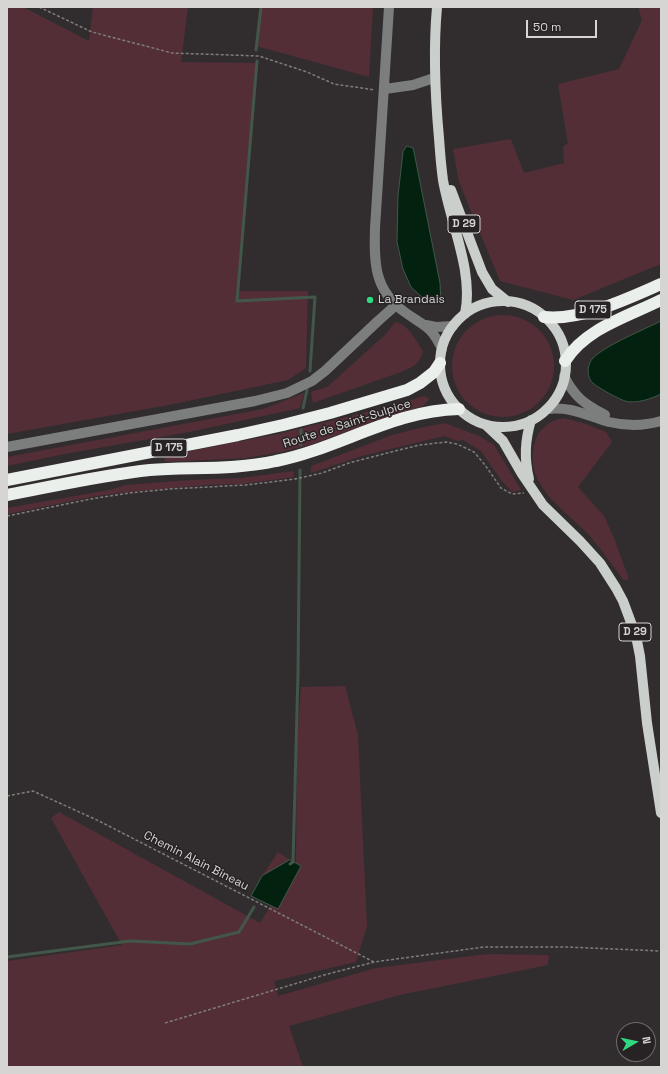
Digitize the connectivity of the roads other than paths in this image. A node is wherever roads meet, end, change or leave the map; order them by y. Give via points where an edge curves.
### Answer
1 (389, 7) edge
2 (437, 7) edge
3 (434, 78) junction
4 (384, 89) junction
5 (439, 137) junction
6 (661, 284) edge
7 (661, 300) edge
8 (508, 302) junction
9 (396, 305) junction
10 (465, 314) junction
11 (544, 317) junction
12 (426, 326) junction
13 (453, 326) junction
14 (442, 349) junction
15 (565, 361) junction
16 (440, 363) junction
17 (564, 376) junction
18 (459, 409) junction
19 (547, 409) junction
20 (531, 420) junction
21 (661, 421) edge
22 (629, 424) junction
23 (486, 425) junction
24 (7, 447) edge
25 (7, 480) edge
26 (532, 487) junction
27 (7, 495) edge
28 (661, 813) edge

1 - 4 street
2 - 3 main road, D 29
3 - 4 street via 414,85
3 - 5 main road, D 29
4 - 9 street via 375,260 379,280 386,294
5 - 8 main road, D 29 via 454,200 482,272 492,289
5 - 10 main road, D 29 via 443,180 467,286
6 - 11 highway, D 175 via 590,311 562,317
7 - 15 highway, D 175 via 585,338
8 - 10 main road via 486,304
8 - 11 main road via 527,306
9 - 12 street
9 - 24 street via 325,371 299,388 274,397
10 - 13 main road
11 - 15 main road via 559,337
12 - 13 street
12 - 14 street via 435,335
13 - 14 main road
14 - 16 main road
15 - 17 main road
16 - 18 main road via 445,388
16 - 25 highway, Route de Saint-Sulpice / D 175 via 434,372 414,387 330,413 253,432
17 - 19 main road via 558,394
17 - 22 street via 576,396 588,406 609,418
18 - 23 main road
18 - 27 highway, Route de Saint-Sulpice / D 175 via 430,412 394,421 328,446 276,461 244,466 116,474
19 - 20 main road
19 - 22 street via 569,409 609,422
20 - 23 main road via 509,427
20 - 26 main road, D 29 via 525,448 526,465
21 - 22 street
23 - 26 main road, D 29 via 503,441
26 - 28 main road, D 29 via 548,511 580,540 600,563 616,588 629,616 640,656

